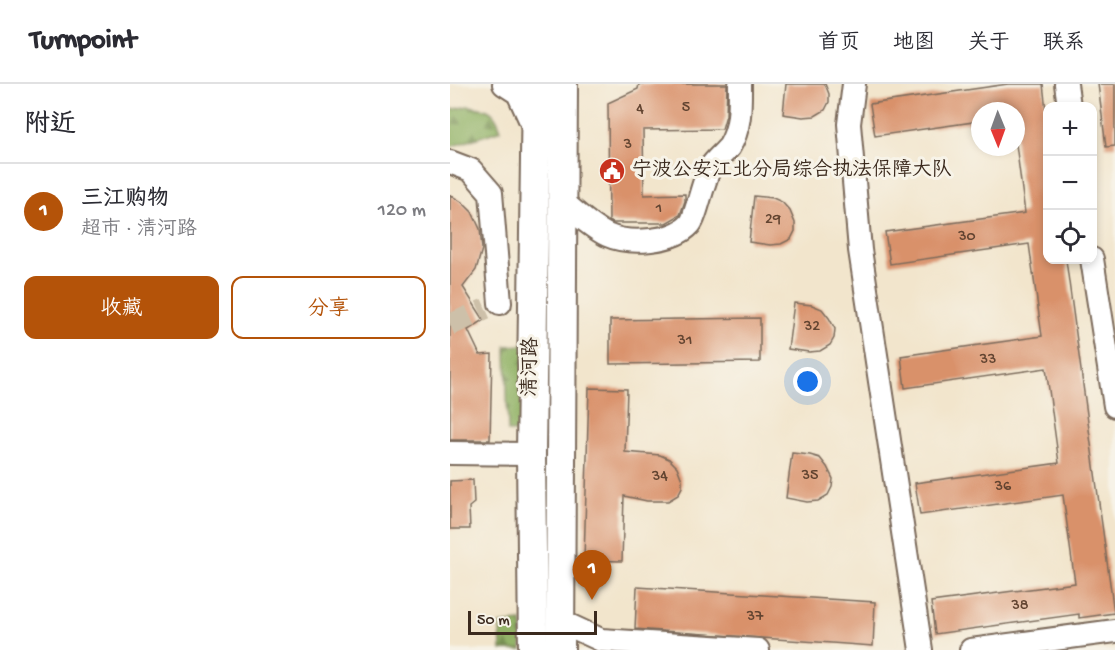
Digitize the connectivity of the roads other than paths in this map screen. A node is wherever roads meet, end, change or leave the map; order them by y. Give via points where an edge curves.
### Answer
1 (504, 84) edge
2 (536, 84) edge
3 (563, 84) edge
4 (740, 84) edge
5 (855, 84) edge
6 (1066, 84) edge
7 (1068, 102) edge
8 (536, 134) junction
9 (450, 162) edge
10 (563, 202) junction
11 (1093, 264) edge
12 (534, 290) junction
13 (1115, 406) edge
14 (450, 453) edge
15 (531, 454) junction
16 (560, 621) junction
17 (1115, 631) edge
18 (533, 650) edge
19 (560, 650) edge
20 (758, 650) edge
21 (921, 650) edge
22 (971, 650) edge

1 - 8 street via 518,93
2 - 8 main road, 清河路
3 - 10 main road, 清河路
4 - 10 street via 736,132 711,167 700,190 692,223 676,235 654,240 608,236
5 - 21 street via 849,124 860,250
6 - 7 street
8 - 12 main road, 清河路
9 - 12 street via 471,170 491,193 493,306
10 - 16 main road, 清河路
11 - 13 street
12 - 15 main road, 清河路
14 - 15 street
15 - 18 main road, 清河路
16 - 19 main road, 清河路
16 - 20 street via 601,640
17 - 22 street

